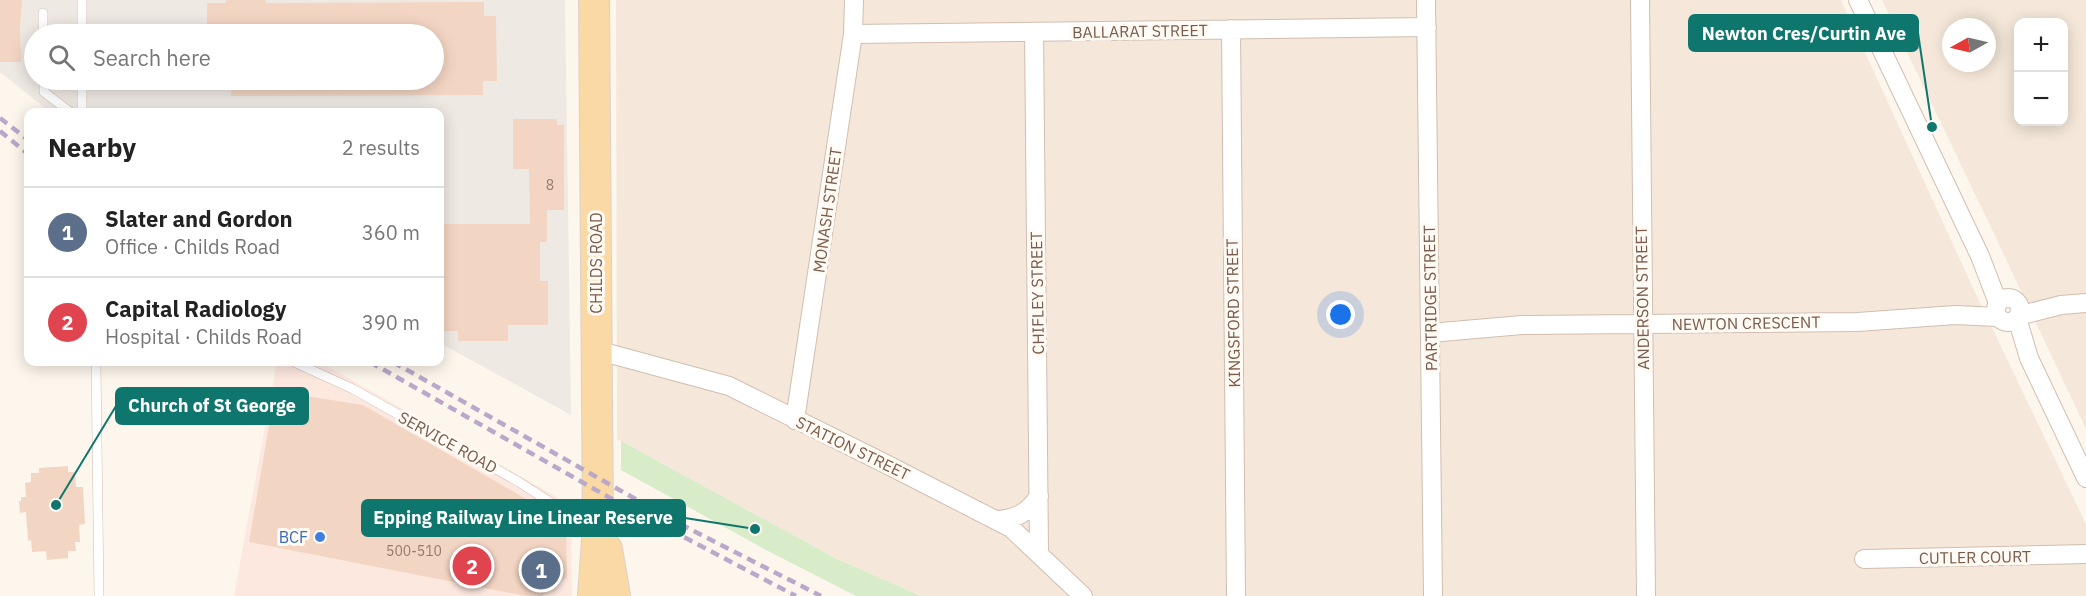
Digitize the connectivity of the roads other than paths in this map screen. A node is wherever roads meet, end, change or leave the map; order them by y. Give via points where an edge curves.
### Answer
1 (82, 0) edge
2 (594, 0) edge
3 (854, 0) edge
4 (1426, 0) edge
5 (1640, 0) edge
6 (1858, 0) edge
7 (43, 12) dead end
8 (43, 24) edge
9 (82, 24) edge
10 (1427, 27) junction
11 (1231, 29) junction
12 (1034, 32) junction
13 (853, 34) junction
14 (44, 90) edge
15 (82, 90) edge
16 (65, 108) edge
17 (82, 108) edge
18 (2086, 303) edge
19 (2007, 310) junction
20 (1643, 324) junction
21 (1430, 333) junction
22 (596, 350) junction
23 (96, 366) edge
24 (302, 366) edge
25 (795, 420) junction
26 (2086, 478) edge
27 (1039, 496) junction
28 (996, 520) junction
29 (598, 526) junction
30 (1039, 553) junction
31 (2086, 554) edge
32 (1864, 559) dead end
33 (99, 596) edge
34 (593, 596) edge
35 (615, 596) edge
36 (1083, 596) edge
37 (1236, 596) edge
38 (1433, 596) edge
39 (1646, 596) edge

1 - 9 lane
2 - 22 main road, CHILDS ROAD
3 - 13 street, MONASH STREET
4 - 10 street, PARTRIDGE STREET
5 - 20 street, ANDERSON STREET
6 - 19 street
7 - 8 lane
10 - 11 street, BALLARAT STREET
10 - 21 street, PARTRIDGE STREET
11 - 12 street, BALLARAT STREET
11 - 37 street, KINGSFORD STREET
12 - 13 street, BALLARAT STREET
12 - 27 street, CHIFLEY STREET
13 - 25 street, MONASH STREET
14 - 16 lane
15 - 17 lane
18 - 19 street, NEWTON CRESCENT
19 - 20 street, NEWTON CRESCENT via 1858,322
19 - 26 street
20 - 21 street, NEWTON CRESCENT via 1522,325
20 - 39 street, ANDERSON STREET
21 - 38 street, PARTRIDGE STREET
22 - 25 street, STATION STREET via 713,380
22 - 29 main road, CHILDS ROAD
23 - 33 lane
24 - 29 lane, SERVICE ROAD via 372,399 573,517
25 - 28 street, STATION STREET
27 - 28 street via 1033,506 1018,516
27 - 30 street, CHIFLEY STREET
28 - 30 street, STATION STREET via 1022,536
29 - 34 main road, CHILDS ROAD
29 - 35 main road, CHILDS ROAD via 608,553
30 - 36 street, STATION STREET
31 - 32 street, CUTLER COURT

